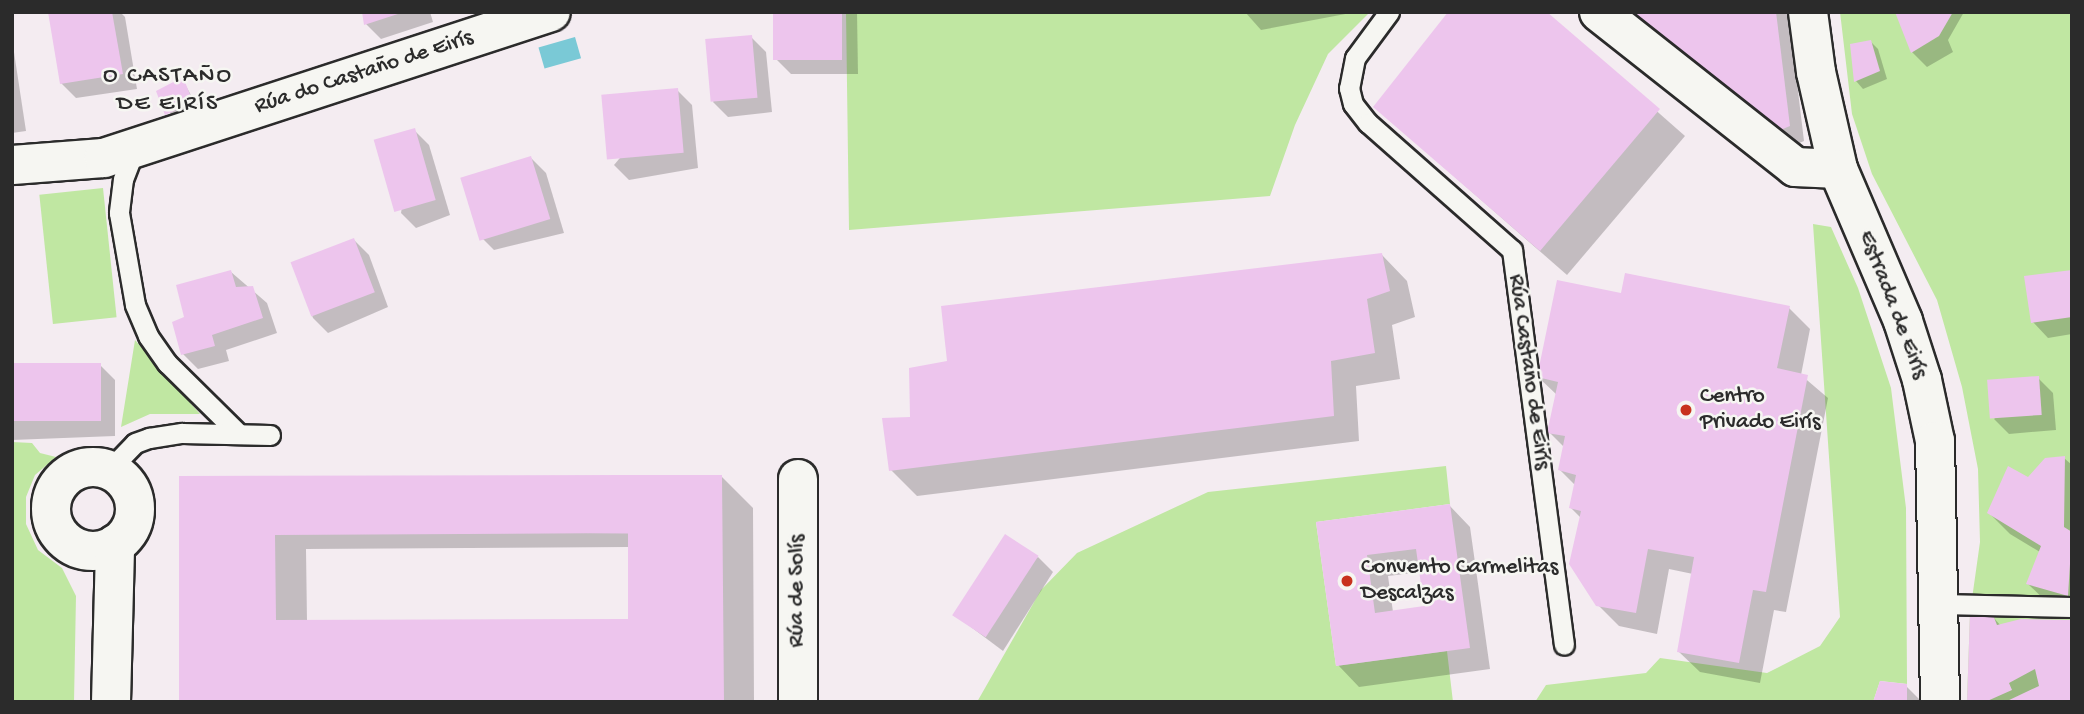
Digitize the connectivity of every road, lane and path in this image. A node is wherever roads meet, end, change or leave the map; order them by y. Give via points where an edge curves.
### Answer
1 (551, 12) edge
2 (1389, 12) edge
3 (1599, 12) edge
4 (1808, 12) edge
5 (135, 148) junction
6 (12, 166) edge
7 (1838, 169) junction
8 (238, 433) junction
9 (270, 435) dead end
10 (109, 470) junction
11 (798, 479) dead end
12 (115, 544) junction
13 (1940, 604) junction
14 (2072, 607) edge
15 (1564, 645) dead end
16 (111, 702) edge
17 (798, 702) edge
18 (1940, 702) edge

1 - 5 street, Rúa do Castaño de Eirís
2 - 15 lane, Rúa Castaño de Eirís via 1355,58 1351,96 1367,122 1512,250
3 - 7 street via 1795,167
4 - 7 street, Estrada de Eirís
5 - 6 street, Rúa do Castaño de Eirís via 104,158
5 - 8 lane via 123,179 119,213 135,305 148,336 167,363
7 - 13 street, Estrada de Eirís via 1903,321 1922,380 1935,441
8 - 9 lane
8 - 10 lane via 149,438 135,443
10 - 12 street via 121,477 134,499 132,525
10 - 12 street via 84,468 71,473 51,505 57,530 77,547 90,550
11 - 17 street, Rúa de Solís
12 - 16 street
13 - 14 lane
13 - 18 street, Estrada de Eirís

